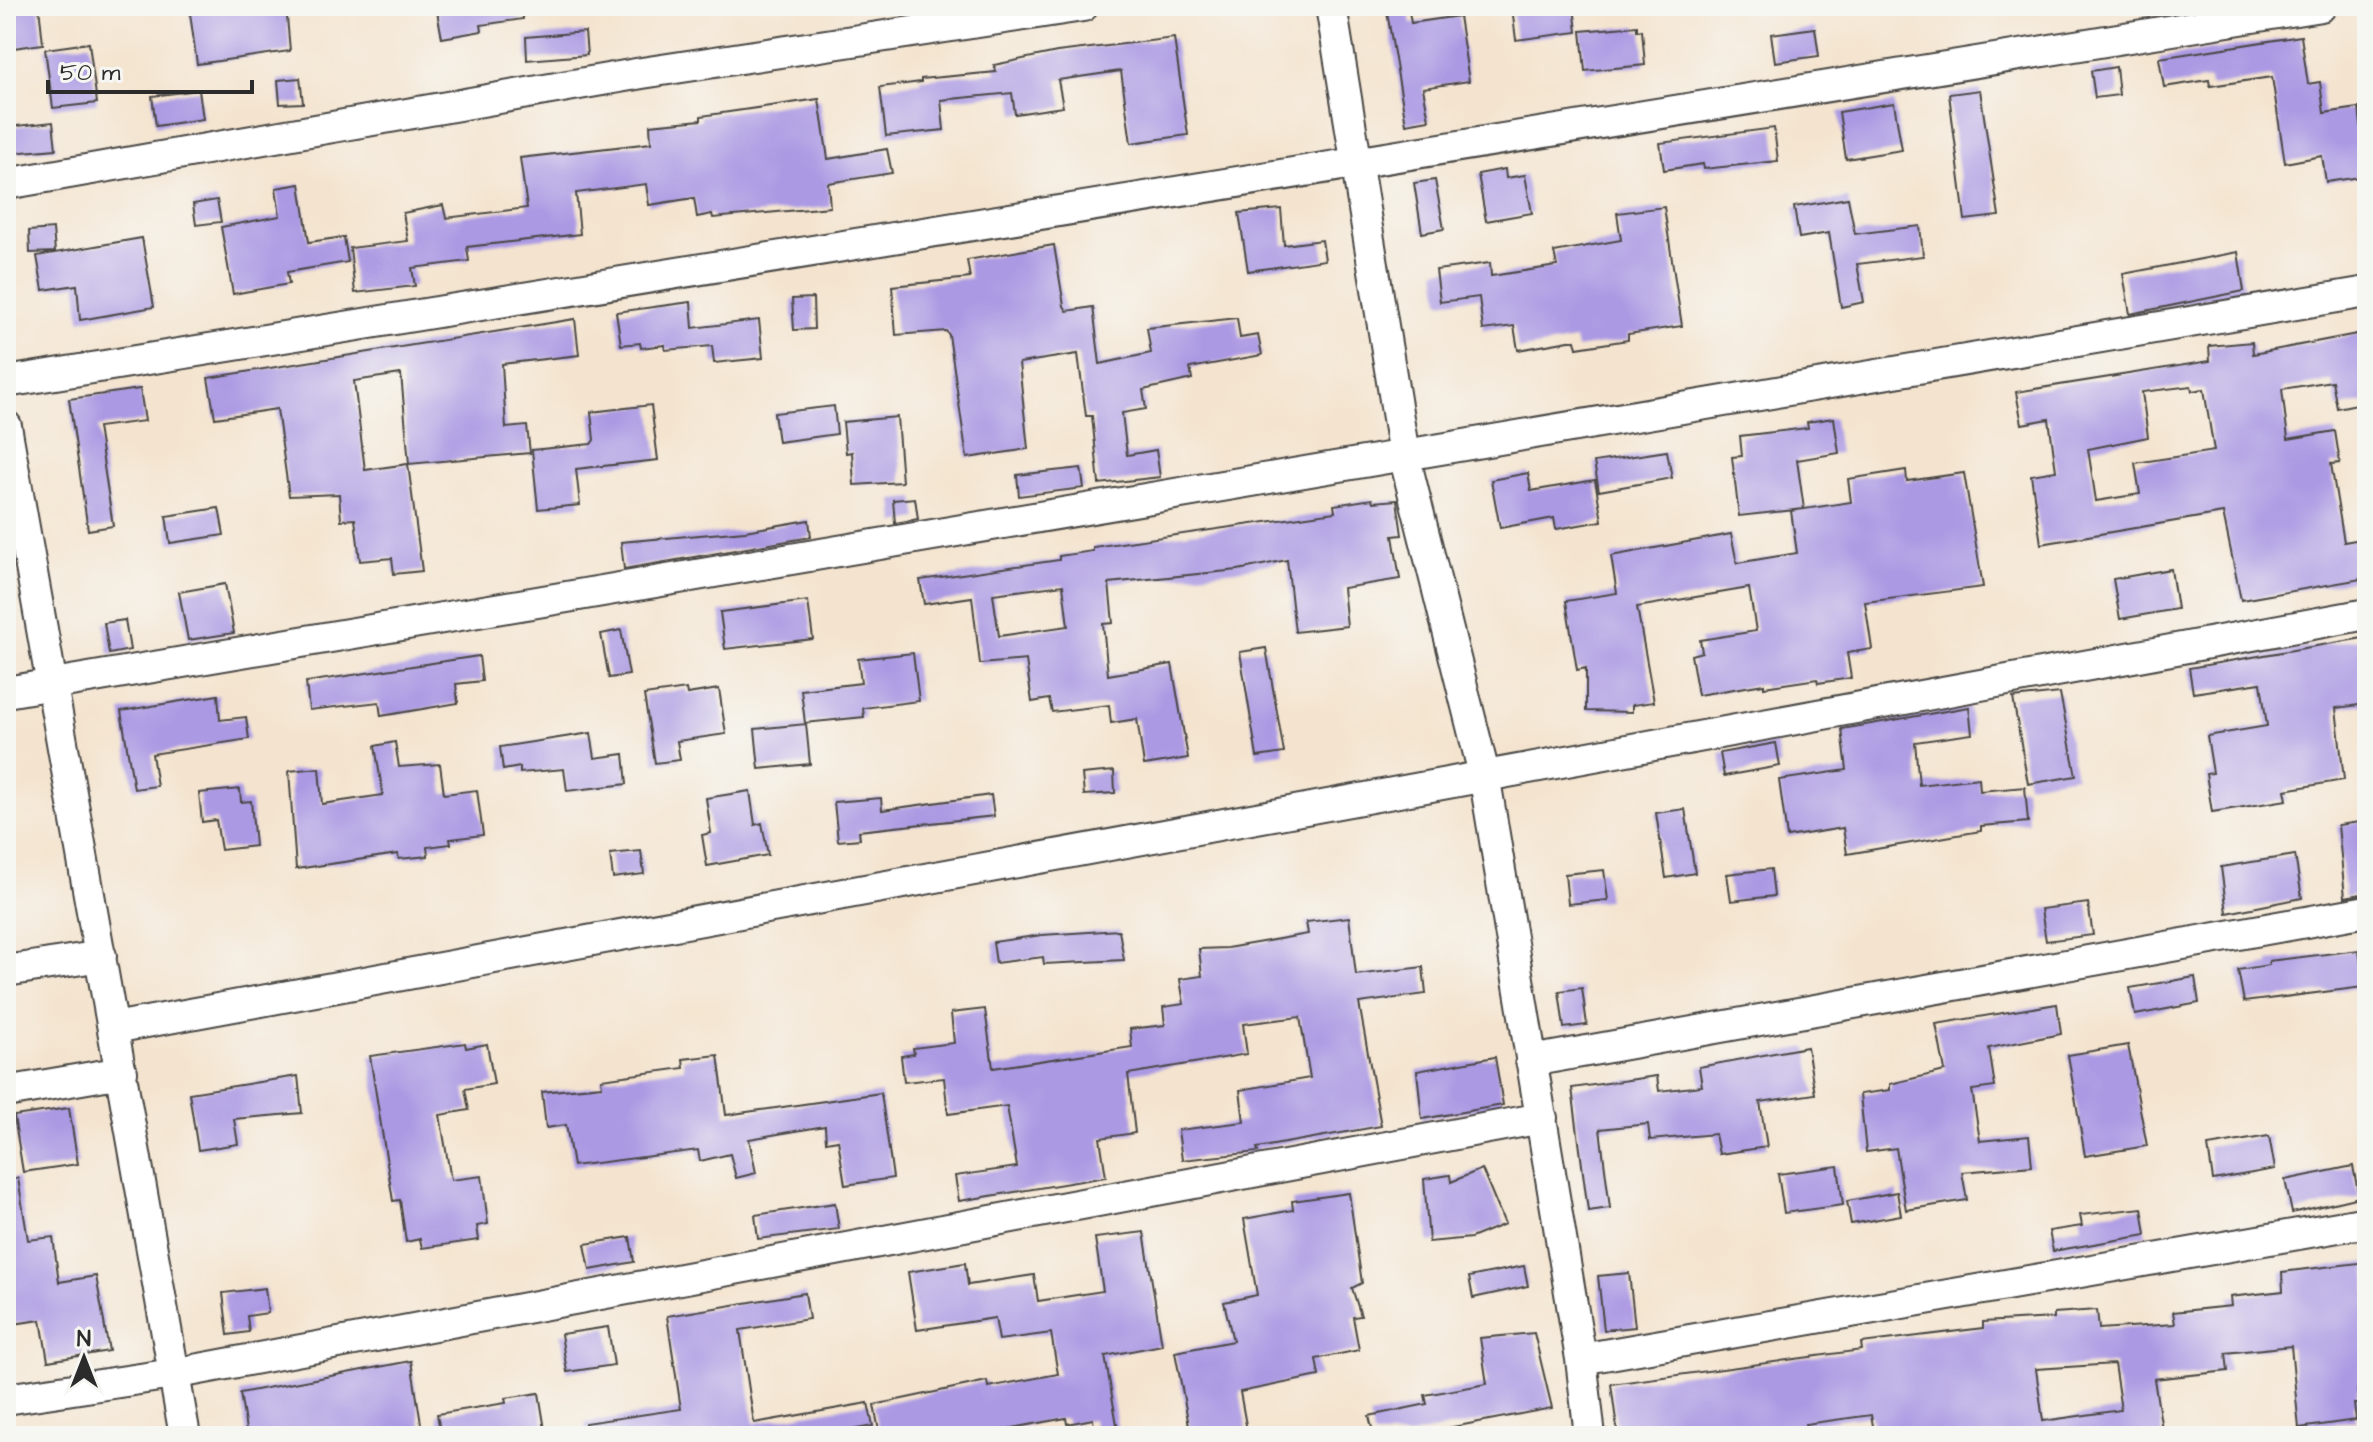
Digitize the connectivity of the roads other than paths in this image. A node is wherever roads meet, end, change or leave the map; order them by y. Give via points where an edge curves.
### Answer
1 (1083, 6) edge
2 (1331, 6) edge
3 (2321, 6) edge
4 (1356, 163) junction
5 (6, 184) edge
6 (2367, 292) edge
7 (6, 382) edge
8 (6, 426) edge
9 (1404, 455) junction
10 (2367, 614) edge
11 (52, 685) junction
12 (6, 692) edge
13 (1484, 774) junction
14 (2367, 911) edge
15 (101, 956) junction
16 (6, 971) edge
17 (114, 1028) junction
18 (1531, 1061) junction
19 (122, 1072) junction
20 (6, 1092) edge
21 (1542, 1118) junction
22 (2367, 1222) edge
23 (1581, 1359) junction
24 (173, 1374) junction
25 (6, 1399) edge
26 (185, 1436) edge
27 (1590, 1436) edge

1 - 5 street via 642,73
2 - 4 street
3 - 4 street
4 - 7 street
4 - 9 street
6 - 9 street
8 - 11 street
9 - 11 street
9 - 13 street
10 - 13 street
11 - 12 street
11 - 15 street
13 - 17 street
13 - 18 street
14 - 18 street
15 - 16 street
15 - 17 street
17 - 19 street
18 - 21 street
19 - 20 street
19 - 24 street
21 - 23 street
21 - 24 street
22 - 23 street
23 - 27 street
24 - 25 street
24 - 26 street

